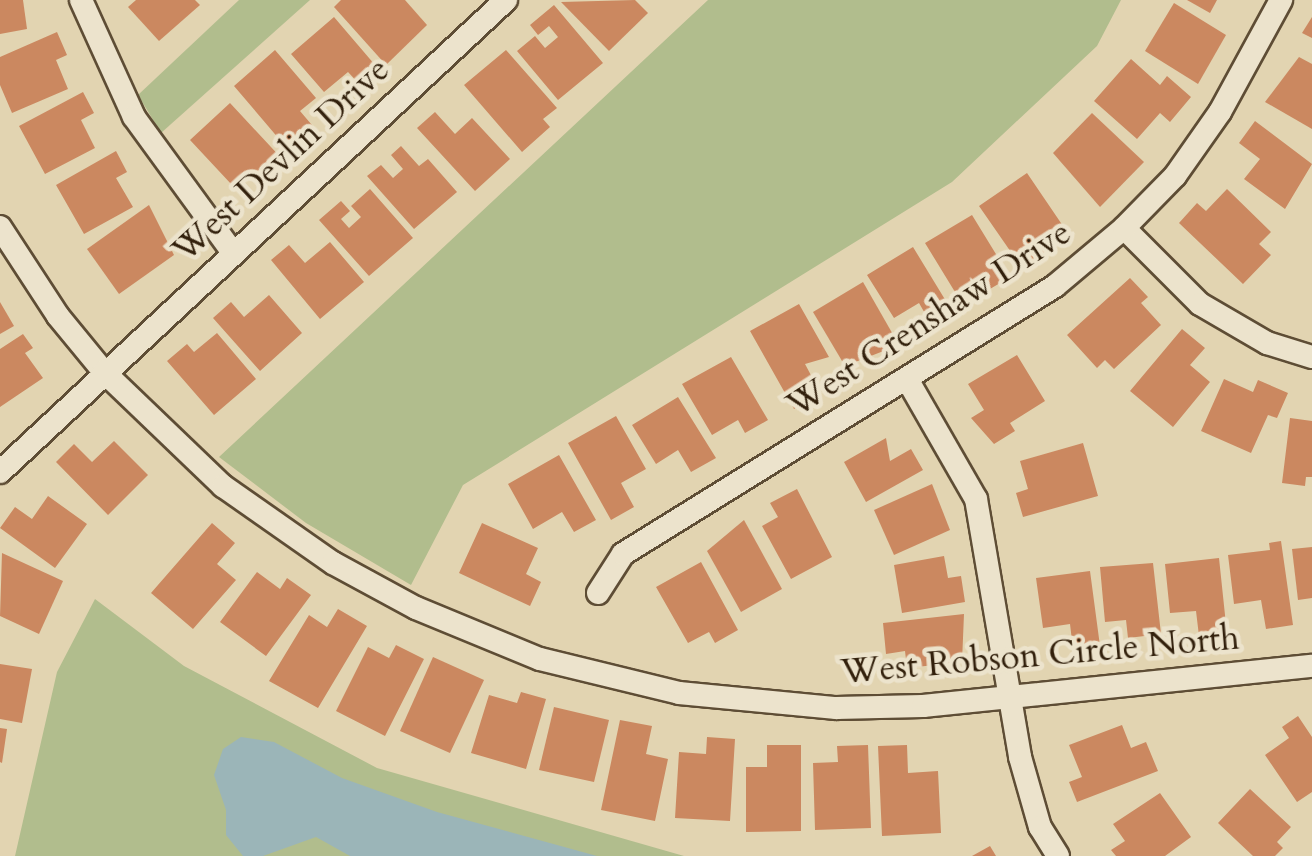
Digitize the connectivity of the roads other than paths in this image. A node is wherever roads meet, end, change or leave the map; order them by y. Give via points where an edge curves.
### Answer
1 (80, 0) edge
2 (506, 0) edge
3 (1282, 0) edge
4 (0, 227) edge
5 (1124, 228) junction
6 (233, 254) junction
7 (1312, 358) edge
8 (104, 372) junction
9 (907, 379) junction
10 (2, 466) edge
11 (598, 593) dead end
12 (1312, 666) edge
13 (1010, 698) junction
14 (1058, 856) edge

1 - 6 street via 134,117
2 - 6 street, West Devlin Drive
3 - 5 street, West Crenshaw Drive via 1220,112 1175,176
4 - 8 street, West Robson Circle North
5 - 7 street via 1200,304 1267,343
5 - 9 street, West Crenshaw Drive via 1055,286
6 - 8 street, West Devlin Drive
8 - 10 street, West Devlin Drive
8 - 13 street, West Robson Circle North via 177,446 284,532 416,608 540,659 646,688 760,704 877,708
9 - 11 street, West Crenshaw Drive via 623,554
9 - 13 street via 976,499
12 - 13 street, West Robson Circle North
13 - 14 street via 1040,826

